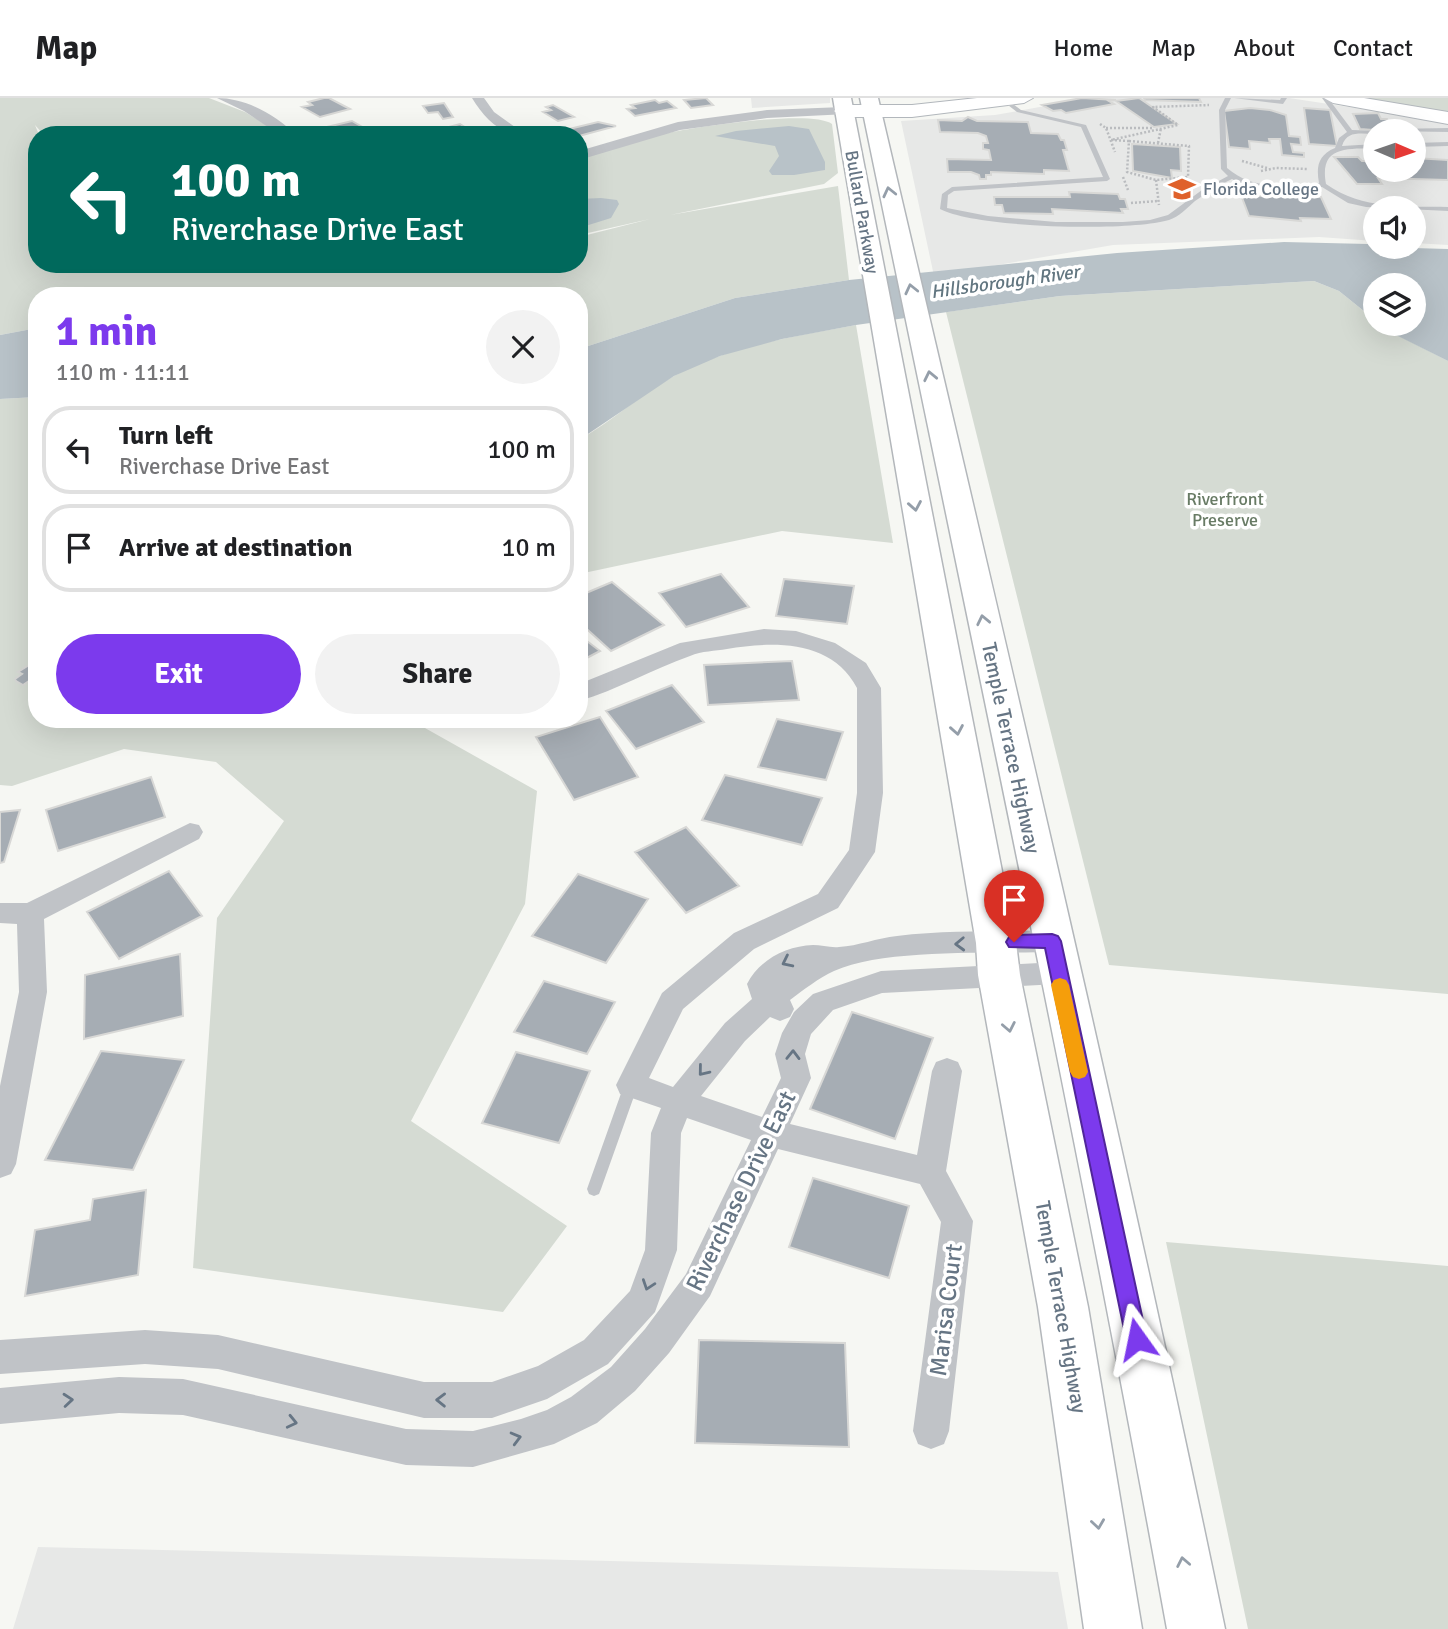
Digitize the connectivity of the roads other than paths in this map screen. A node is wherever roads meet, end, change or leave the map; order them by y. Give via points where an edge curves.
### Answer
1 (223, 98) edge
2 (478, 98) edge
3 (1228, 98) edge
4 (1237, 98) edge
5 (1284, 98) edge
6 (1325, 98) edge
7 (1333, 98) edge
8 (1015, 99) edge
9 (842, 104) edge
10 (870, 104) edge
11 (1448, 118) edge
12 (276, 126) edge
13 (505, 126) edge
14 (1426, 130) edge
15 (1448, 130) edge
16 (1350, 132) junction
17 (1363, 132) edge
18 (1448, 144) edge
19 (1426, 145) edge
20 (1363, 147) edge
21 (1338, 148) junction
22 (588, 153) edge
23 (1231, 177) junction
24 (1323, 185) junction
25 (1448, 209) edge
26 (918, 319) joint
27 (882, 326) joint
28 (923, 436) junction
29 (588, 689) edge
30 (190, 832) dead end
31 (0, 913) edge
32 (30, 914) junction
33 (1055, 957) junction
34 (997, 959) junction
35 (767, 1003) junction
36 (804, 1020) junction
37 (947, 1070) dead end
38 (631, 1086) junction
39 (677, 1103) junction
40 (769, 1133) junction
41 (0, 1164) edge
42 (930, 1172) junction
43 (594, 1189) dead end
44 (0, 1357) edge
45 (0, 1406) edge
46 (931, 1431) dead end
47 (1113, 1629) edge
48 (1196, 1629) edge

1 - 12 street
2 - 13 street via 489,116
3 - 23 lane via 1222,110 1224,169
4 - 5 lane via 1283,102
6 - 16 lane
7 - 11 street
8 - 10 street via 912,111
8 - 23 lane via 1019,111 1084,126 1107,179 952,189 945,194 943,209 1020,221 1150,221 1169,218
9 - 10 street
9 - 22 street via 678,126
9 - 27 main road, Bullard Parkway
26 -> 10 main road, Bullard Parkway
14 - 15 lane
16 - 17 lane
16 - 21 lane
18 - 19 lane
20 - 21 lane
21 - 24 lane via 1325,156 1320,166
23 - 24 lane via 1255,187
24 - 25 lane via 1347,202 1367,207
28 -> 26 main road, Temple Terrace Highway
27 - 28 main road, Temple Terrace Highway
33 -> 28 main road, Temple Terrace Highway
28 -> 34 main road, Temple Terrace Highway
29 - 38 street via 688,648 764,636 796,638 827,648 858,668 869,688 870,793 862,852 828,901 744,941 672,1000
30 - 32 street
31 - 32 street
32 - 41 street via 33,992
33 - 34 street, Riverchase Drive East
48 -> 33 main road, Temple Terrace Highway
34 -> 35 street, Riverchase Drive East via 900,946 869,950 826,962
34 - 36 street, Riverchase Drive East via 881,982 823,1002
34 -> 47 main road, Temple Terrace Highway via 1063,1307
35 - 36 street
35 -> 39 street, Riverchase Drive East via 735,1032
40 -> 36 street, Riverchase Drive East via 796,1078 790,1054
37 - 42 street
38 - 39 street
38 - 43 lane
39 - 40 street
39 -> 44 street, Riverchase Drive East via 666,1133 661,1250 643,1301 596,1352 547,1381 492,1401 424,1400 218,1352 145,1346
40 - 42 street
45 -> 40 street, Riverchase Drive East via 119,1395 183,1397 431,1449 473,1449 554,1426 584,1410 623,1379 657,1341 698,1284
42 - 46 street, Marisa Court via 957,1221

